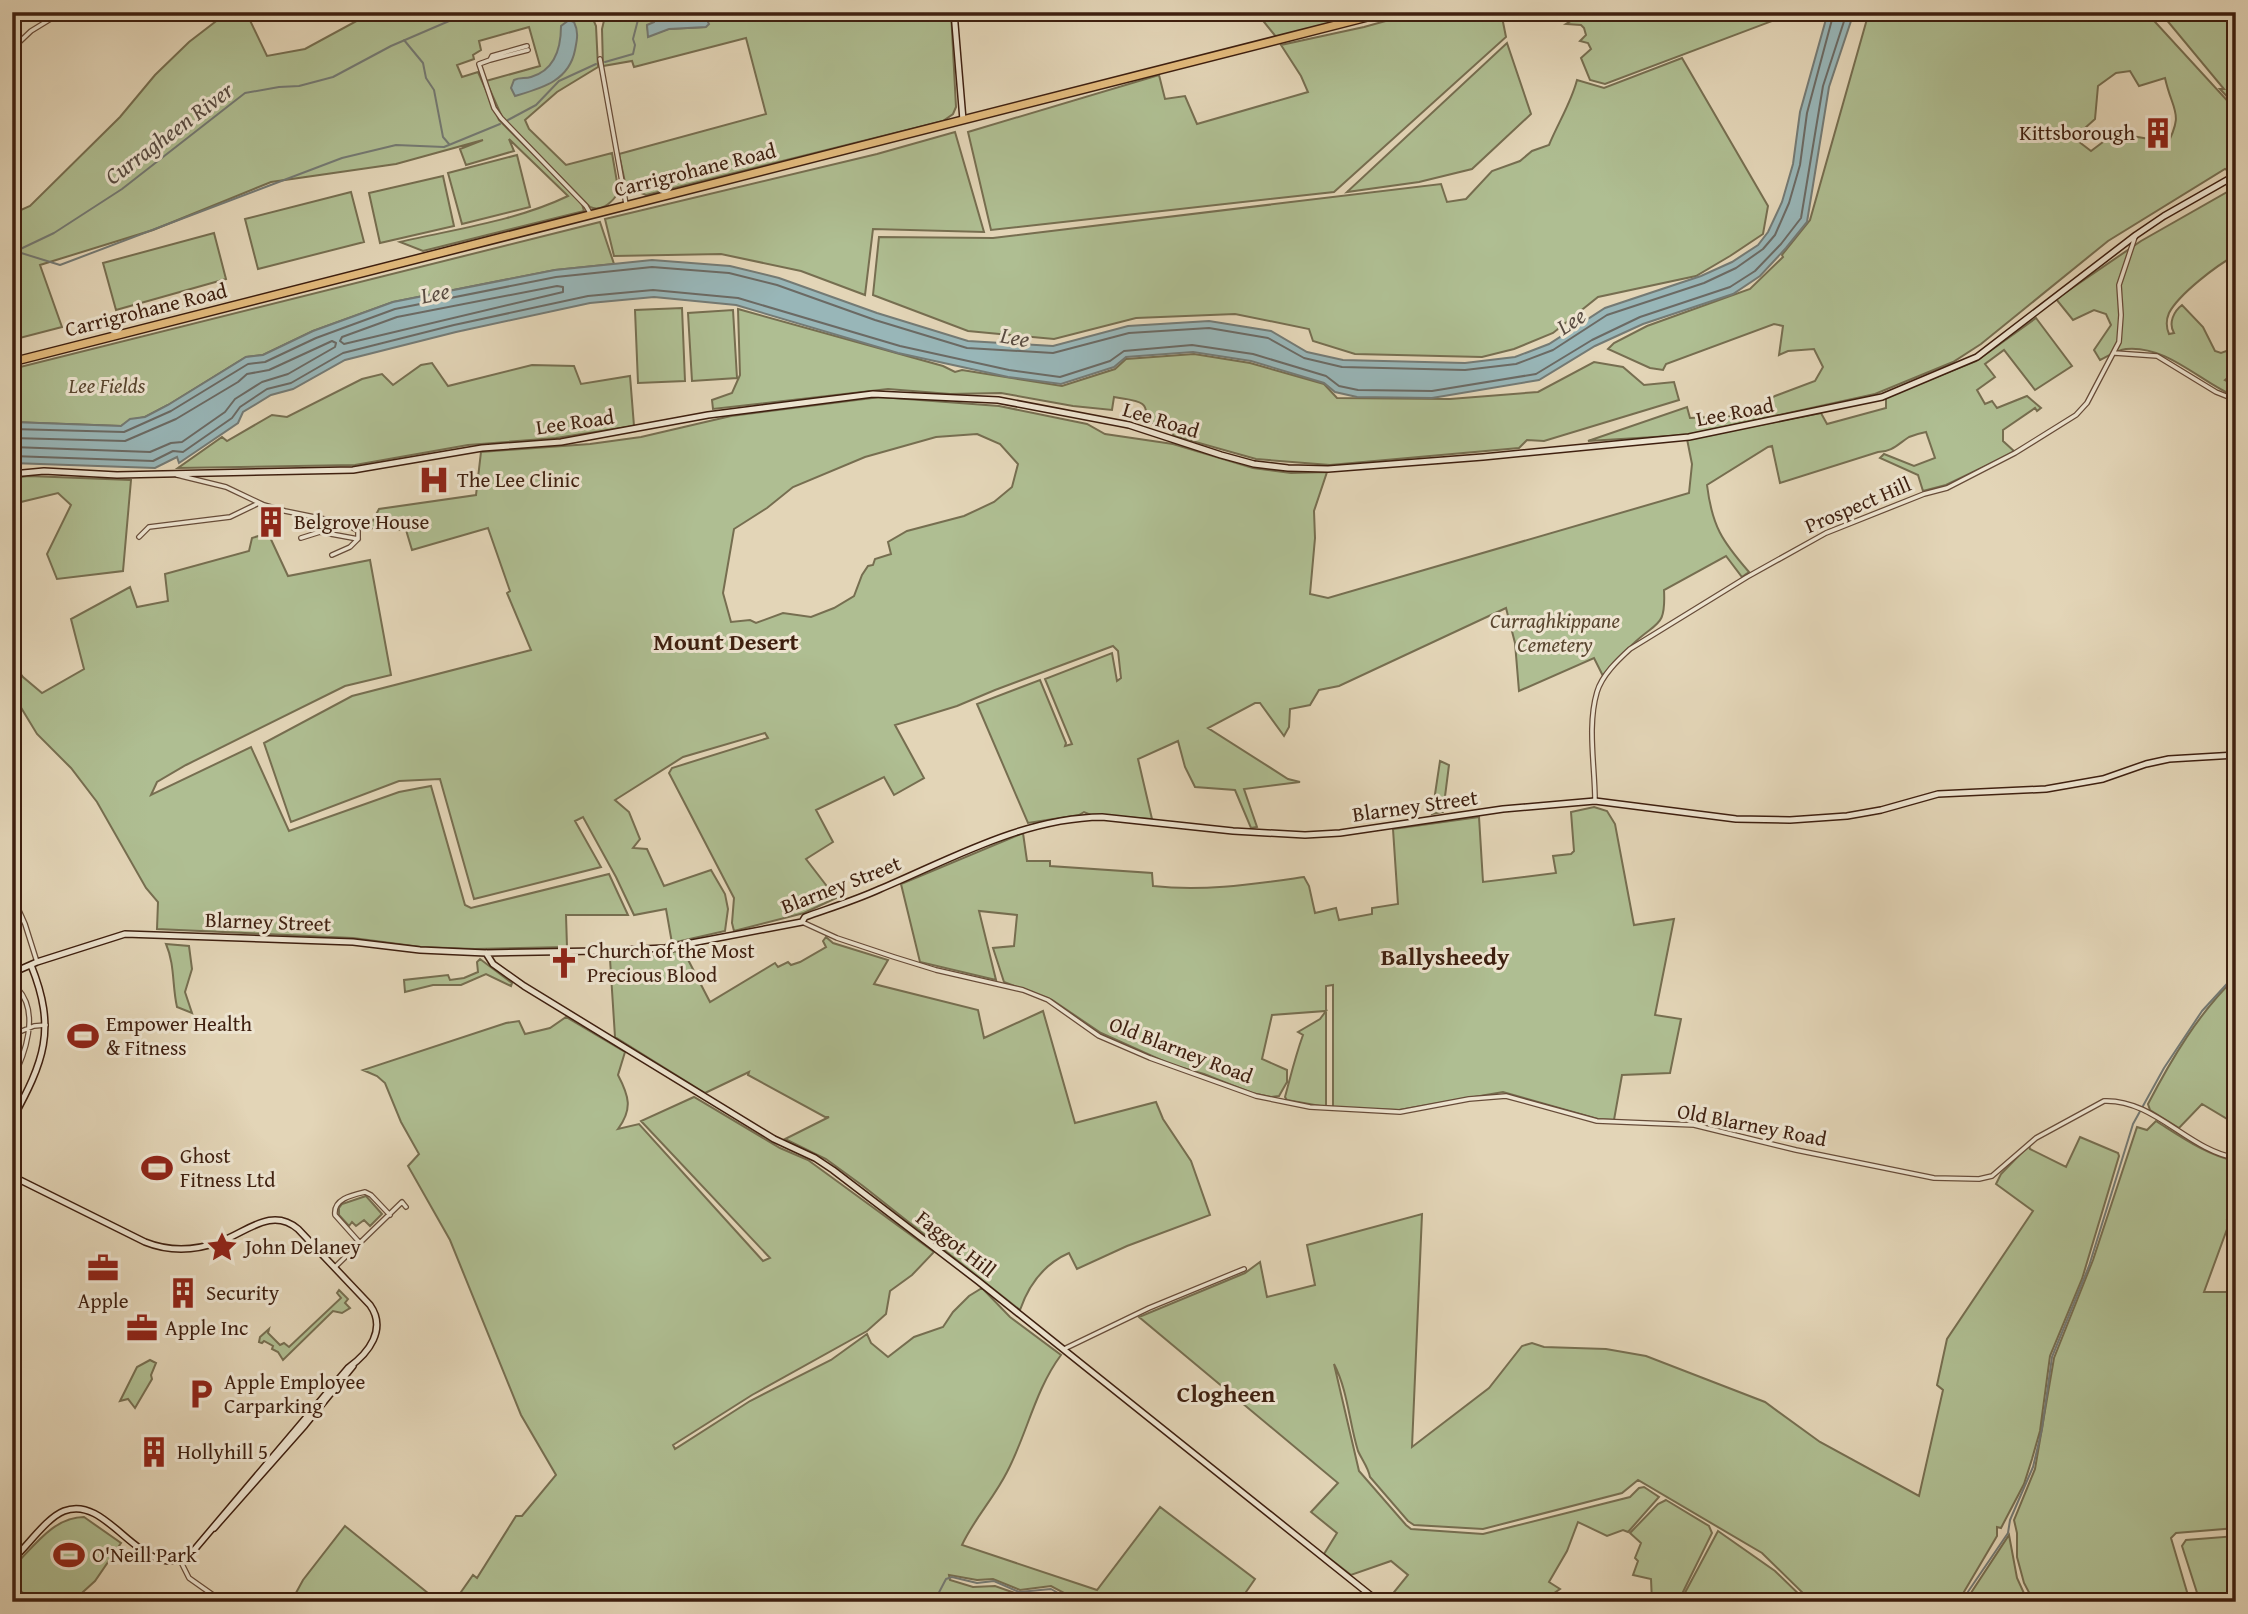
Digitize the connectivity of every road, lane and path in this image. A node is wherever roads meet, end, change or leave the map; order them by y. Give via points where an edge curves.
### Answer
1 (62, 12) edge
2 (954, 12) edge
3 (1387, 12) edge
4 (527, 48) dead end
5 (12, 49) edge
6 (600, 59) dead end
7 (963, 120) junction
8 (2236, 175) edge
9 (626, 206) junction
10 (591, 215) junction
11 (2136, 235) junction
12 (2115, 353) junction
13 (12, 362) edge
14 (2236, 400) edge
15 (12, 474) edge
16 (175, 474) junction
17 (259, 503) junction
18 (139, 537) dead end
19 (301, 538) dead end
20 (358, 539) junction
21 (332, 555) dead end
22 (2236, 755) edge
23 (1595, 801) junction
24 (12, 895) edge
25 (22, 917) junction
26 (12, 922) edge
27 (802, 922) junction
28 (486, 953) junction
29 (34, 963) junction
30 (12, 973) edge
31 (12, 989) edge
32 (46, 1025) junction
33 (28, 1028) junction
34 (12, 1035) edge
35 (12, 1080) edge
36 (12, 1103) edge
37 (19, 1107) junction
38 (12, 1120) edge
39 (2236, 1158) edge
40 (12, 1176) edge
41 (406, 1207) dead end
42 (390, 1214) junction
43 (360, 1243) junction
44 (335, 1267) junction
45 (1244, 1269) dead end
46 (1064, 1349) junction
47 (12, 1560) edge
48 (180, 1560) junction
49 (223, 1602) edge
50 (1379, 1602) edge

1 - 5 street
2 - 7 street
3 - 7 highway, Carrigrohane Road
4 - 10 street via 479,64 494,108
6 - 9 street
7 - 9 highway, Carrigrohane Road
8 - 11 street, Lee Road
9 - 10 highway, Carrigrohane Road
10 - 13 highway, Carrigrohane Road
11 - 12 street, Prospect Hill via 2119,285 2121,315
11 - 16 street, Lee Road via 1977,356 1940,374 1882,397 1689,437 1328,469 1288,468 1222,456 1129,425 998,400 873,394 353,470
12 - 14 street via 2157,356
12 - 23 street, Prospect Hill via 2083,409 2015,453 1947,488 1826,533 1630,649 1598,691 1593,720
15 - 16 street, Lee Road
16 - 17 street via 226,487
17 - 18 street via 229,517 149,527
17 - 20 street via 344,523 358,531
19 - 20 street via 320,532
20 - 21 street
22 - 23 street, Blarney Street via 2169,759 2103,779 2046,789 1938,794 1847,816 1737,819
23 - 27 street, Blarney Street via 1305,835 1073,818 1017,831
24 - 25 street
25 - 26 street
25 - 29 street
27 - 28 street, Blarney Street via 654,949
27 - 39 street, Old Blarney Road via 936,970 1023,990 1048,1000 1121,1046 1256,1096 1310,1107 1399,1112 1506,1096 1597,1121 1694,1125 1899,1172 1979,1179 1997,1173 2027,1143 2104,1101 2117,1101 2136,1106 2183,1135
28 - 29 street, Blarney Street via 150,933 120,935
28 - 46 street, Faggot Hill via 493,964 524,986 774,1139 833,1170
29 - 30 street, Blarney Street
29 - 32 street
31 - 33 street via 22,993
32 - 33 street
32 - 37 street via 40,1060
33 - 34 street
33 - 35 street
36 - 37 street
37 - 38 street
40 - 44 street via 145,1242 176,1250 212,1244 278,1219 295,1226
41 - 42 street via 402,1202
42 - 43 street
42 - 43 street via 365,1192 339,1202 336,1218
43 - 44 street
44 - 48 street via 370,1305 377,1319 375,1337 220,1524
45 - 46 street
46 - 50 street, Faggot Hill
47 - 48 street via 54,1517 74,1508 90,1511 154,1558
48 - 49 street via 189,1578

